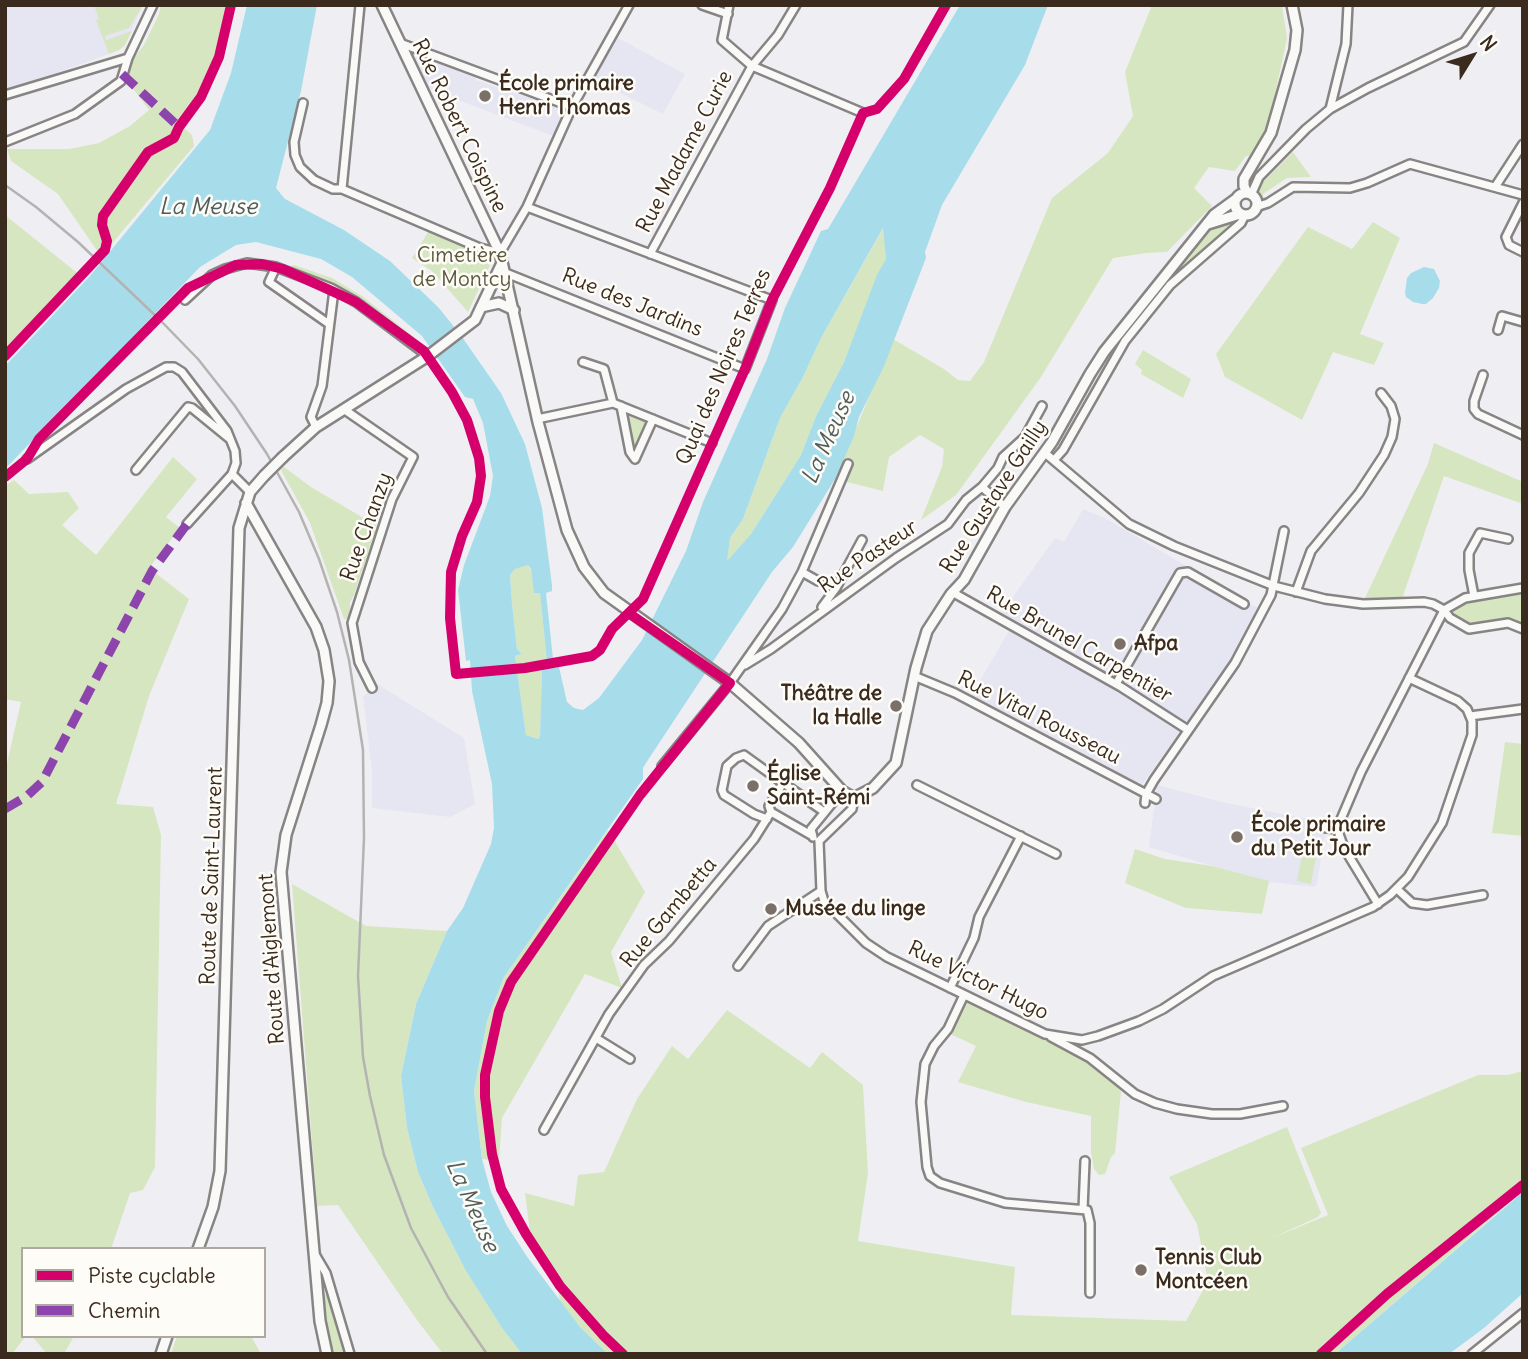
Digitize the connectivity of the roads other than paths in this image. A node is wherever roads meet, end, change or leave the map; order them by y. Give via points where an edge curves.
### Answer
1 (153, 5) edge
2 (360, 5) edge
3 (382, 5) edge
4 (629, 5) edge
5 (702, 5) edge
6 (729, 5) edge
7 (796, 5) edge
8 (1292, 5) edge
9 (1348, 5) edge
10 (1490, 5) edge
11 (728, 14) junction
12 (400, 43) junction
13 (128, 58) junction
14 (751, 66) junction
15 (5, 95) edge
16 (303, 103) dead end
17 (572, 107) junction
18 (1331, 109) junction
19 (863, 113) dead end
20 (5, 142) edge
21 (1523, 144) edge
22 (1495, 187) junction
23 (342, 189) junction
24 (1249, 194) junction
25 (1523, 195) edge
26 (1236, 199) junction
27 (1523, 203) edge
28 (527, 207) junction
29 (1256, 207) junction
30 (1243, 214) junction
31 (1208, 224) junction
32 (1523, 252) edge
33 (650, 254) junction
34 (501, 258) junction
35 (276, 267) junction
36 (506, 273) junction
37 (334, 290) junction
38 (185, 300) dead end
39 (481, 307) junction
40 (514, 310) junction
41 (1523, 323) edge
42 (329, 324) junction
43 (1498, 330) dead end
44 (429, 355) junction
45 (583, 362) dead end
46 (745, 369) joint
47 (1483, 375) dead end
48 (1381, 393) dead end
49 (613, 403) junction
50 (621, 406) junction
51 (1042, 407) dead end
52 (345, 410) junction
53 (537, 419) junction
54 (653, 419) junction
55 (316, 428) junction
56 (1523, 435) edge
57 (231, 439) junction
58 (712, 443) dead end
59 (1045, 453) junction
60 (27, 459) dead end
61 (1054, 460) junction
62 (848, 464) dead end
63 (136, 470) dead end
64 (232, 474) junction
65 (982, 487) junction
66 (250, 492) junction
67 (246, 503) junction
68 (1005, 507) junction
69 (187, 524) dead end
70 (1284, 531) dead end
71 (1508, 539) dead end
72 (862, 540) dead end
73 (802, 572) junction
74 (818, 581) dead end
75 (1274, 586) junction
76 (1523, 588) edge
77 (952, 592) junction
78 (1296, 592) junction
79 (1474, 596) junction
80 (1244, 604) dead end
81 (1444, 610) junction
82 (817, 613) junction
83 (1523, 629) edge
84 (741, 667) junction
85 (914, 676) junction
86 (1409, 678) junction
87 (725, 680) junction
88 (1116, 684) junction
89 (372, 688) dead end
90 (1523, 709) edge
91 (1469, 716) junction
92 (1188, 730) junction
93 (662, 766) dead end
94 (783, 783) junction
95 (917, 785) dead end
96 (1146, 794) junction
97 (848, 795) junction
98 (1156, 799) dead end
99 (1145, 803) dead end
100 (823, 811) junction
101 (769, 815) junction
102 (1326, 828) dead end
103 (1340, 829) junction
104 (811, 835) junction
105 (1021, 836) junction
106 (819, 841) junction
107 (1056, 855) dead end
108 (1397, 888) junction
109 (821, 891) junction
110 (1483, 895) dead end
111 (1378, 904) junction
112 (738, 966) dead end
113 (950, 988) junction
114 (964, 995) junction
115 (1045, 1034) junction
116 (596, 1038) junction
117 (630, 1059) dead end
118 (1283, 1106) dead end
119 (544, 1130) dead end
120 (1085, 1161) dead end
121 (1083, 1209) junction
122 (199, 1247) edge
123 (314, 1253) junction
124 (1090, 1293) dead end
125 (1523, 1313) edge
126 (327, 1354) edge
127 (349, 1354) edge
128 (1472, 1354) edge

1 - 13 street
2 - 23 street
3 - 12 street, Rue Robert Coispine
4 - 17 street
5 - 11 street
6 - 11 street
7 - 14 street, Rue Madame Curie
8 - 24 street via 1295,50 1271,133 1244,179
9 - 18 street via 1346,44
10 - 18 street via 1464,42
11 - 14 street via 722,40
12 - 17 street
12 - 34 street, Rue Robert Coispine
13 - 15 street
13 - 20 street via 121,81 75,114
14 - 19 street
14 - 33 street, Rue Madame Curie
16 - 23 street via 294,142 297,161 314,180
17 - 28 street
18 - 24 street via 1259,177
21 - 22 street
22 - 25 street
22 - 29 street via 1410,164 1350,188 1293,187
23 - 34 street
24 - 26 street
24 - 29 street
26 - 30 street via 1235,206
26 - 31 street, Rue Gustave Gailly
27 - 32 street via 1506,237 1509,245
28 - 33 street
28 - 34 street
29 - 30 street
30 - 31 street
30 - 61 street, Rue Gustave Gailly via 1241,223 1170,285 1132,332
31 - 59 street, Rue Gustave Gailly via 1104,352
33 - 46 street, Quai des Noires Terres via 772,300
34 - 36 street, Rue Robert Coispine
34 - 39 street
35 - 37 street
35 - 38 street via 247,263 225,269
35 - 42 street via 269,282
36 - 40 street, Rue Robert Coispine
36 - 46 street, Rue des Jardins
37 - 42 street
37 - 44 street
39 - 40 street via 499,303
39 - 44 street via 475,320
40 - 53 street, Rue Robert Coispine
41 - 43 street via 1502,316
42 - 55 street via 322,386 311,417
44 - 52 street
45 - 49 street via 604,369
47 - 56 street via 1474,409
48 - 78 street via 1395,419 1392,437 1359,493 1311,551
49 - 50 street
49 - 53 street
50 - 54 street
50 - 54 street via 635,460
51 - 65 street, Rue Pasteur via 1025,437 1003,457
52 - 55 street
52 - 89 street, Rue Chanzy via 413,457 392,499 352,624 359,662
53 - 87 street, Rue Robert Coispine via 562,512 592,580 640,621
54 - 58 street
55 - 66 street, bridge
57 - 60 street via 182,372 166,367 126,389
57 - 63 street via 188,407
57 - 64 street via 236,463
59 - 61 street
59 - 68 street, Rue Gustave Gailly
61 - 75 street via 1129,524
62 - 73 street
64 - 66 street
64 - 69 street
65 - 68 street
65 - 82 street, Rue Pasteur via 948,524
66 - 67 street, Route de Saint-Laurent
67 - 122 street, Route de Saint-Laurent via 239,528 220,1171
67 - 123 street, Route d'Aiglemont via 316,627 329,681 321,725 286,835 281,872
68 - 77 street, Rue Gustave Gailly via 964,580
70 - 75 street
71 - 79 street via 1480,533 1469,553
72 - 82 street
73 - 74 street
73 - 84 street
75 - 78 street
75 - 92 street via 1235,663
76 - 79 street
77 - 85 street, Rue Gustave Gailly via 927,631
77 - 88 street, Rue Brunel Carpentier
78 - 81 street via 1363,604 1433,604
79 - 81 street
80 - 88 street via 1188,572 1180,573
81 - 83 street via 1469,629 1508,623
81 - 86 street
82 - 84 street, Rue Pasteur
84 - 87 street
85 - 96 street, Rue Vital Rousseau
85 - 97 street, Rue Gustave Gailly via 896,763 873,788
86 - 91 street via 1458,701
86 - 103 street via 1361,772
87 - 93 street
87 - 97 street, Rue Robert Coispine via 799,743
88 - 92 street, Rue Brunel Carpentier
90 - 91 street
91 - 108 street, Rue Victor Hugo via 1472,735 1442,822
92 - 96 street
94 - 100 street
94 - 101 street, Rue Gambetta via 769,806
94 - 101 street via 744,755 727,766 724,795 754,814
95 - 105 street
96 - 98 street, Rue Vital Rousseau
96 - 99 street
97 - 100 street
97 - 106 street via 852,809
100 - 104 street
101 - 104 street
101 - 116 street, Rue Gambetta via 754,839 644,965
102 - 103 street
103 - 111 street via 1344,848
104 - 106 street
105 - 107 street
105 - 113 street via 979,916 974,938
106 - 109 street
108 - 110 street via 1412,903 1427,905
108 - 111 street, Rue Victor Hugo
109 - 112 street via 768,926
109 - 113 street, Rue Victor Hugo via 830,910 866,943
111 - 115 street, Rue Victor Hugo via 1213,976 1139,1021 1082,1040
113 - 114 street, Rue Victor Hugo
114 - 115 street, Rue Victor Hugo
114 - 121 street via 925,1064 921,1102 930,1176 1004,1203
115 - 118 street via 1090,1058 1135,1094 1177,1109 1241,1114
116 - 117 street
116 - 119 street, Rue Gambetta
120 - 121 street
121 - 124 street via 1090,1223
123 - 126 street, Route d'Aiglemont
123 - 127 street via 326,1273
125 - 128 street

